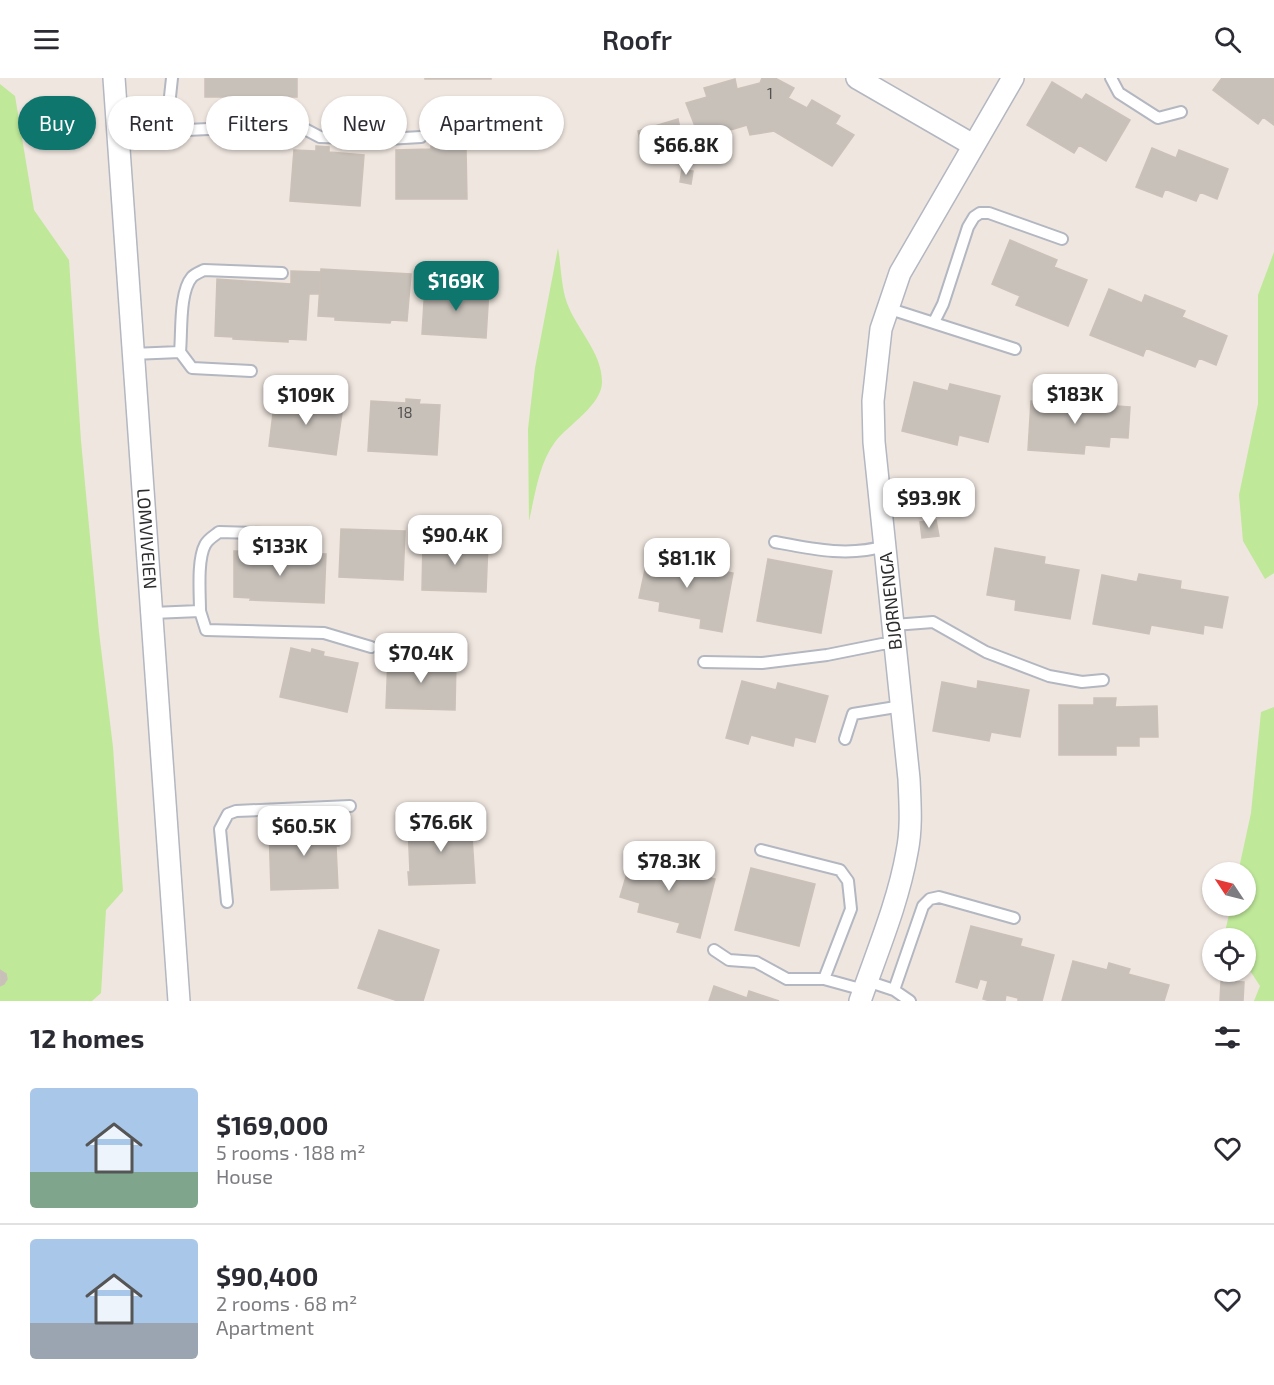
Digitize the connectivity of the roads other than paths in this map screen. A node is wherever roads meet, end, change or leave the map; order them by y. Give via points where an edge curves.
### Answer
1 (114, 78) edge
2 (171, 78) edge
3 (857, 78) edge
4 (1013, 78) edge
5 (1111, 78) edge
6 (116, 96) edge
7 (170, 96) edge
8 (1181, 112) dead end
9 (194, 130) edge
10 (419, 137) edge
11 (973, 145) junction
12 (120, 150) edge
13 (1062, 240) dead end
14 (282, 273) dead end
15 (887, 308) junction
16 (934, 322) junction
17 (1015, 350) dead end
18 (180, 352) junction
19 (132, 354) junction
20 (251, 371) dead end
21 (302, 534) dead end
22 (774, 542) dead end
23 (885, 546) junction
24 (200, 611) junction
25 (152, 613) junction
26 (895, 634) junction
27 (371, 647) dead end
28 (704, 662) dead end
29 (1103, 680) dead end
30 (902, 706) junction
31 (845, 739) dead end
32 (350, 806) dead end
33 (760, 850) dead end
34 (227, 902) dead end
35 (1014, 918) dead end
36 (714, 951) dead end
37 (824, 979) junction
38 (894, 990) junction
39 (863, 991) edge
40 (179, 1001) edge
41 (910, 1001) edge

1 - 6 street, LOMVIVEIEN
2 - 7 lane
3 - 11 street
4 - 11 street, BJØRNENGA
5 - 8 lane via 1119,93 1158,118
9 - 10 lane via 297,125 320,137
11 - 15 street, BJØRNENGA via 900,273
12 - 19 street, LOMVIVEIEN
13 - 16 lane via 980,213 968,227
14 - 18 lane via 204,270 193,275 184,296
15 - 16 lane
15 - 23 street, BJØRNENGA via 873,401
16 - 17 lane
18 - 19 lane
18 - 20 lane via 192,368
19 - 25 street, LOMVIVEIEN
21 - 24 lane via 219,532 211,537 201,556
22 - 23 lane via 827,552
23 - 26 street, BJØRNENGA
24 - 25 lane
24 - 27 lane via 206,630 324,633
25 - 40 street, LOMVIVEIEN
26 - 28 lane via 882,644 827,655 762,663
26 - 29 lane via 933,622 986,652 1049,676 1082,682
26 - 30 street, BJØRNENGA
30 - 31 lane via 853,714
30 - 39 street, BJØRNENGA via 910,807 908,850 899,889
32 - 34 lane via 228,814 220,829
33 - 37 lane via 840,870 848,881 851,909
35 - 38 lane via 939,897 930,899 923,906
36 - 37 lane via 729,960 756,962 787,979
37 - 39 lane
38 - 39 lane
38 - 41 lane

